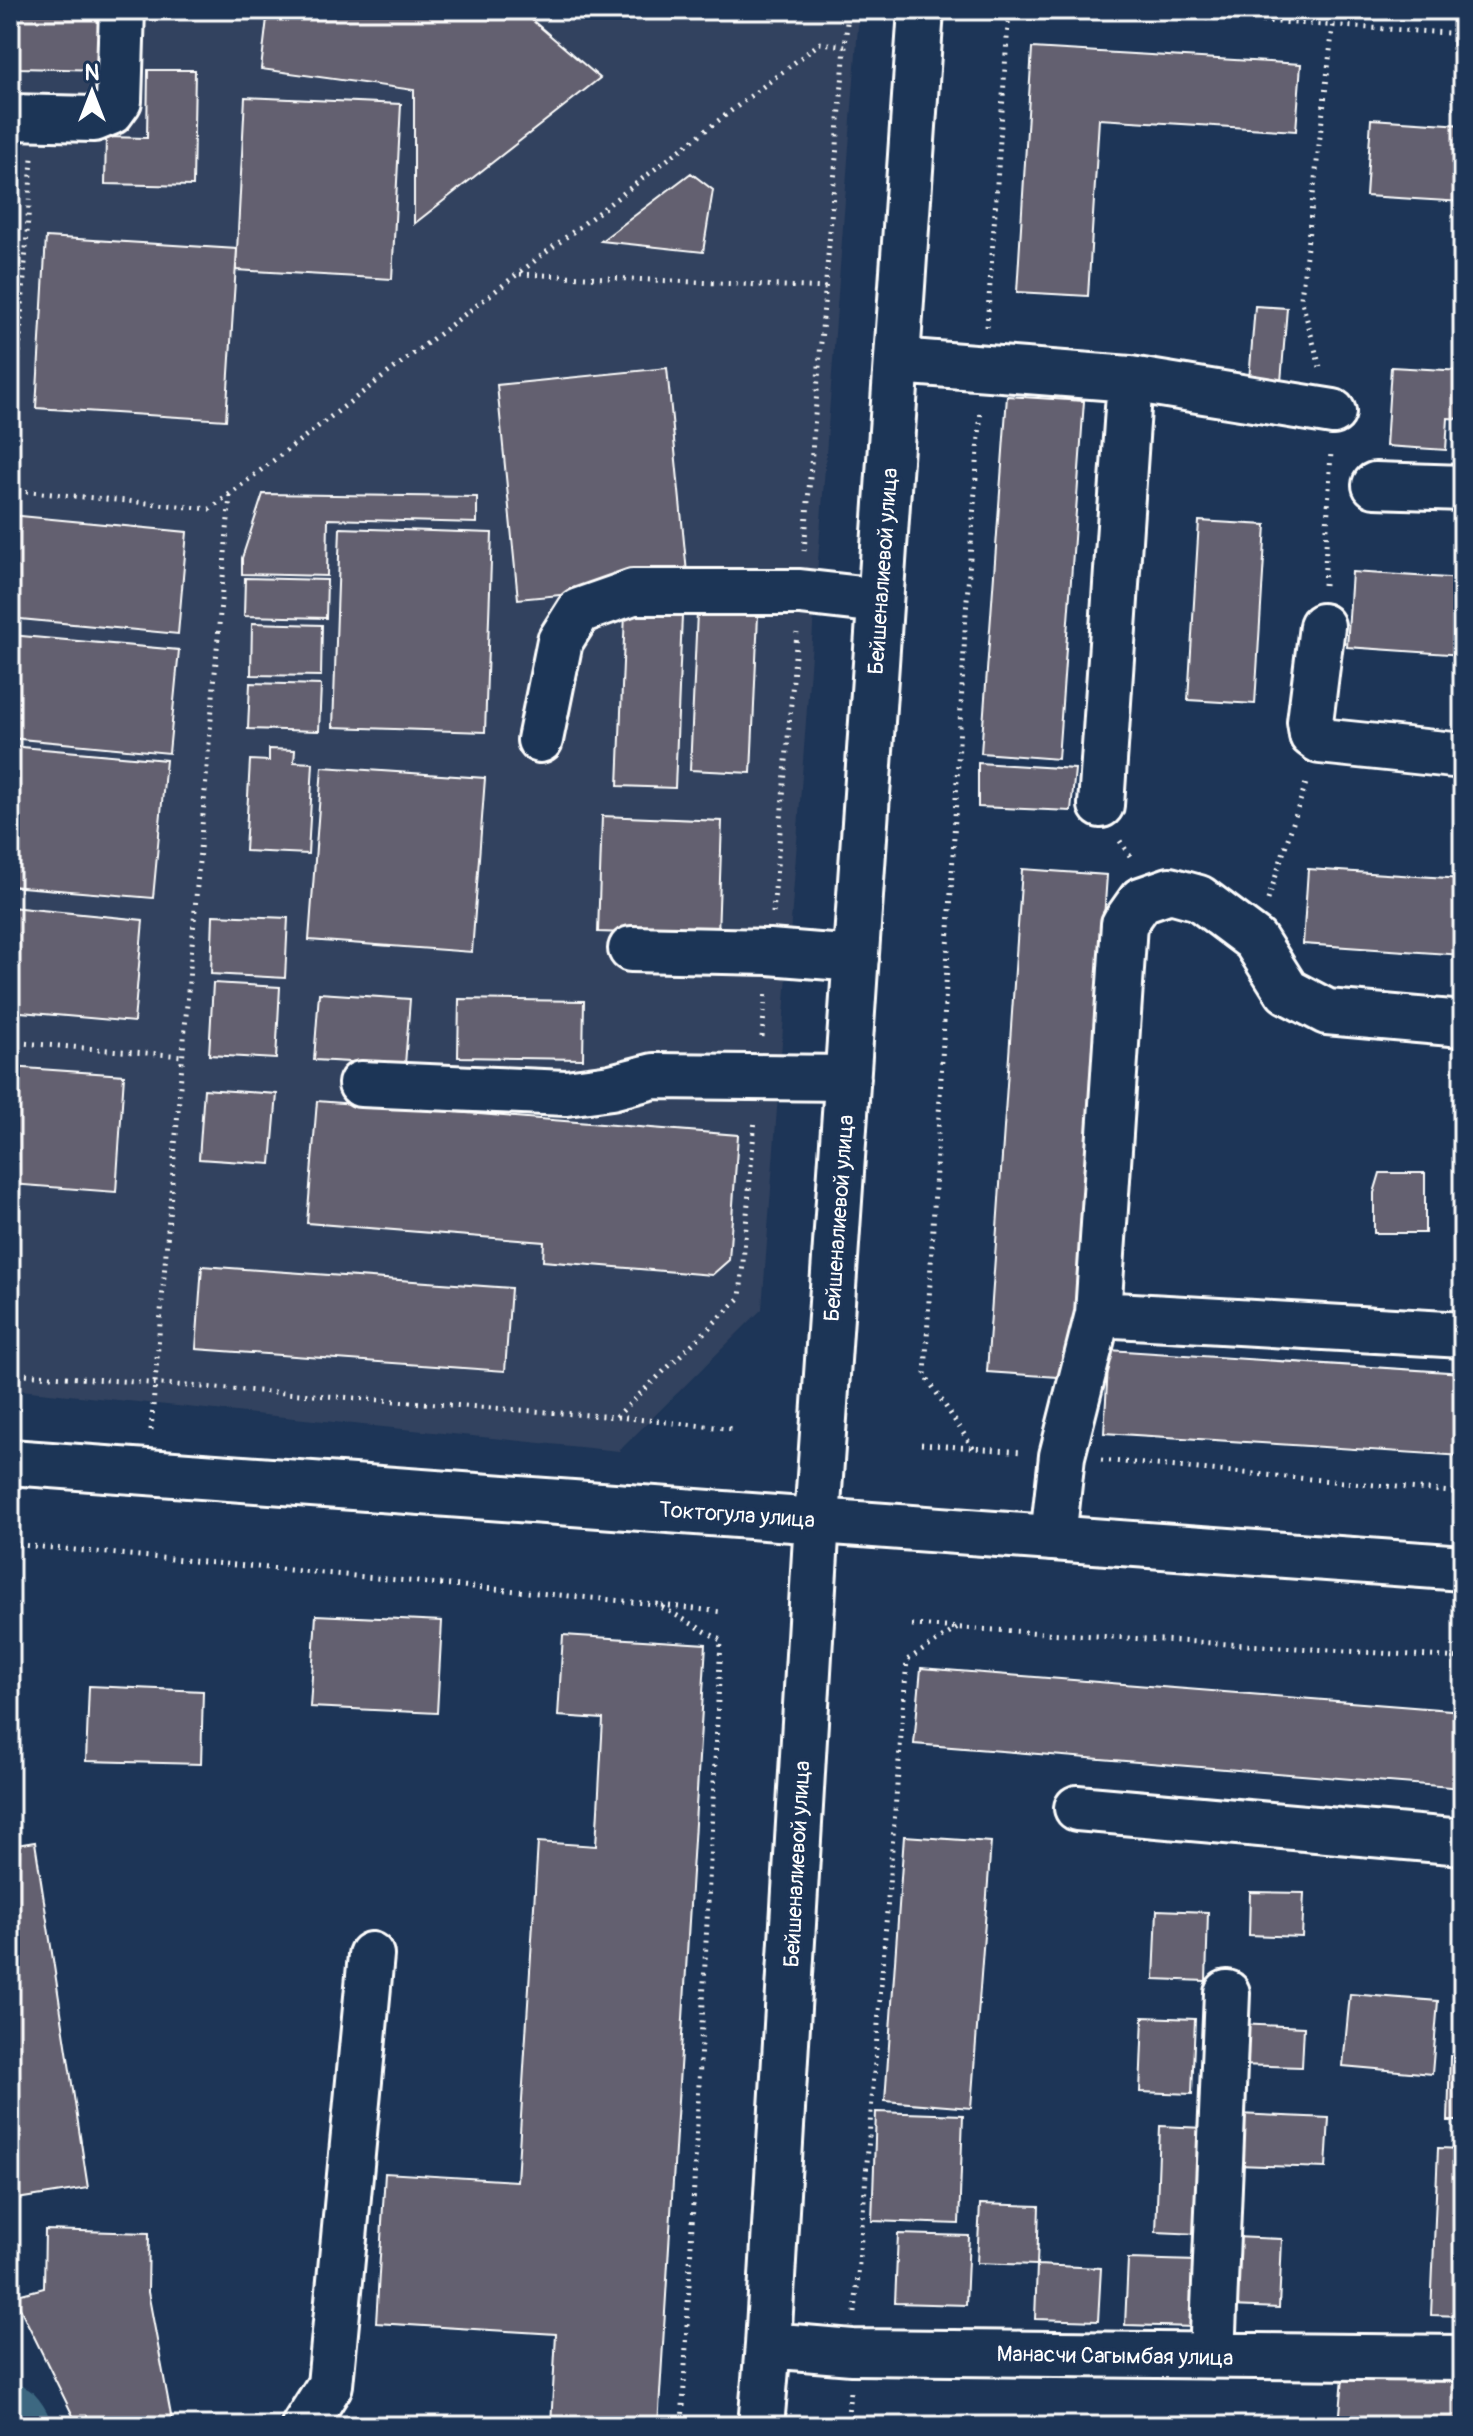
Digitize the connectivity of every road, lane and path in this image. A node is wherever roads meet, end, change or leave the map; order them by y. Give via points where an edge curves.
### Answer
1 (122, 10) edge
2 (921, 10) edge
3 (1009, 10) edge
4 (1094, 10) edge
5 (1333, 26) junction
6 (1463, 34) edge
7 (845, 46) dead end
8 (22, 117) edge
9 (518, 274) junction
10 (827, 288) dead end
11 (897, 361) junction
12 (984, 367) junction
13 (1130, 379) junction
14 (1333, 412) junction
15 (1375, 485) dead end
16 (1463, 488) edge
17 (10, 489) edge
18 (230, 494) junction
19 (880, 601) junction
20 (1322, 626) joint
21 (540, 740) dead end
22 (1320, 741) junction
23 (1463, 756) edge
24 (1101, 805) joint
25 (1170, 890) junction
26 (1255, 940) junction
27 (631, 949) dead end
28 (856, 959) junction
29 (1463, 1024) edge
30 (10, 1042) edge
31 (183, 1056) junction
32 (848, 1078) junction
33 (361, 1084) dead end
34 (1098, 1314) junction
35 (1463, 1335) edge
36 (616, 1417) dead end
37 (734, 1429) dead end
38 (921, 1444) dead end
39 (973, 1448) junction
40 (1062, 1456) junction
41 (10, 1462) edge
42 (148, 1471) junction
43 (1463, 1493) edge
44 (817, 1520) junction
45 (1053, 1538) junction
46 (10, 1544) edge
47 (1463, 1568) edge
48 (656, 1604) junction
49 (722, 1612) dead end
50 (912, 1625) dead end
51 (958, 1628) junction
52 (1463, 1658) edge
53 (1077, 1808) dead end
54 (1463, 1842) edge
55 (371, 1955) dead end
56 (1227, 1993) dead end
57 (768, 2345) junction
58 (852, 2352) junction
59 (1212, 2356) junction
60 (1463, 2358) edge
61 (304, 2426) edge
62 (682, 2426) edge
63 (761, 2426) edge
64 (847, 2426) edge

1 - 8 street via 119,101 111,112 94,119
2 - 11 street, Бейшеналиевой улица
3 - 12 path
4 - 5 path
5 - 6 path
5 - 14 path via 1301,298
7 - 9 path via 820,43
8 - 17 path
9 - 10 path
9 - 18 path
11 - 12 street
11 - 19 street, Бейшеналиевой улица
12 - 13 street
12 - 39 path via 925,1375
13 - 14 street
13 - 24 street
14 - 20 path
15 - 16 street
17 - 18 path via 210,509
18 - 31 path
19 - 21 street via 800,592 633,592 579,611 560,641
19 - 28 street, Бейшеналиевой улица
20 - 22 street via 1310,722 1312,735
22 - 23 street
22 - 26 path
24 - 25 path via 1128,856
25 - 26 street via 1199,898
25 - 34 street via 1141,900 1124,924
26 - 29 street via 1287,991 1327,1012
27 - 28 street
28 - 32 street, Бейшеналиевой улица
30 - 31 path
31 - 42 path
32 - 33 street via 654,1076 566,1093
32 - 44 street, Бейшеналиевой улица
34 - 35 street
34 - 40 street
36 - 37 path
38 - 39 path
39 - 40 path
40 - 43 path
40 - 45 street
41 - 42 street, Токтогула улица
42 - 44 street, Токтогула улица
44 - 45 street, Токтогула улица
44 - 57 street, Бейшеналиевой улица
45 - 47 street, Токтогула улица
46 - 48 path
48 - 49 path
48 - 62 path via 721,1640
50 - 51 path
51 - 52 path
51 - 58 path via 907,1660
53 - 54 street
55 - 61 street via 330,2385
56 - 59 street
57 - 58 street, Манасчи Сагымбая улица
57 - 63 street, Бейшеналиевой улица
58 - 59 street, Манасчи Сагымбая улица
58 - 64 path
59 - 60 street, Манасчи Сагымбая улица

